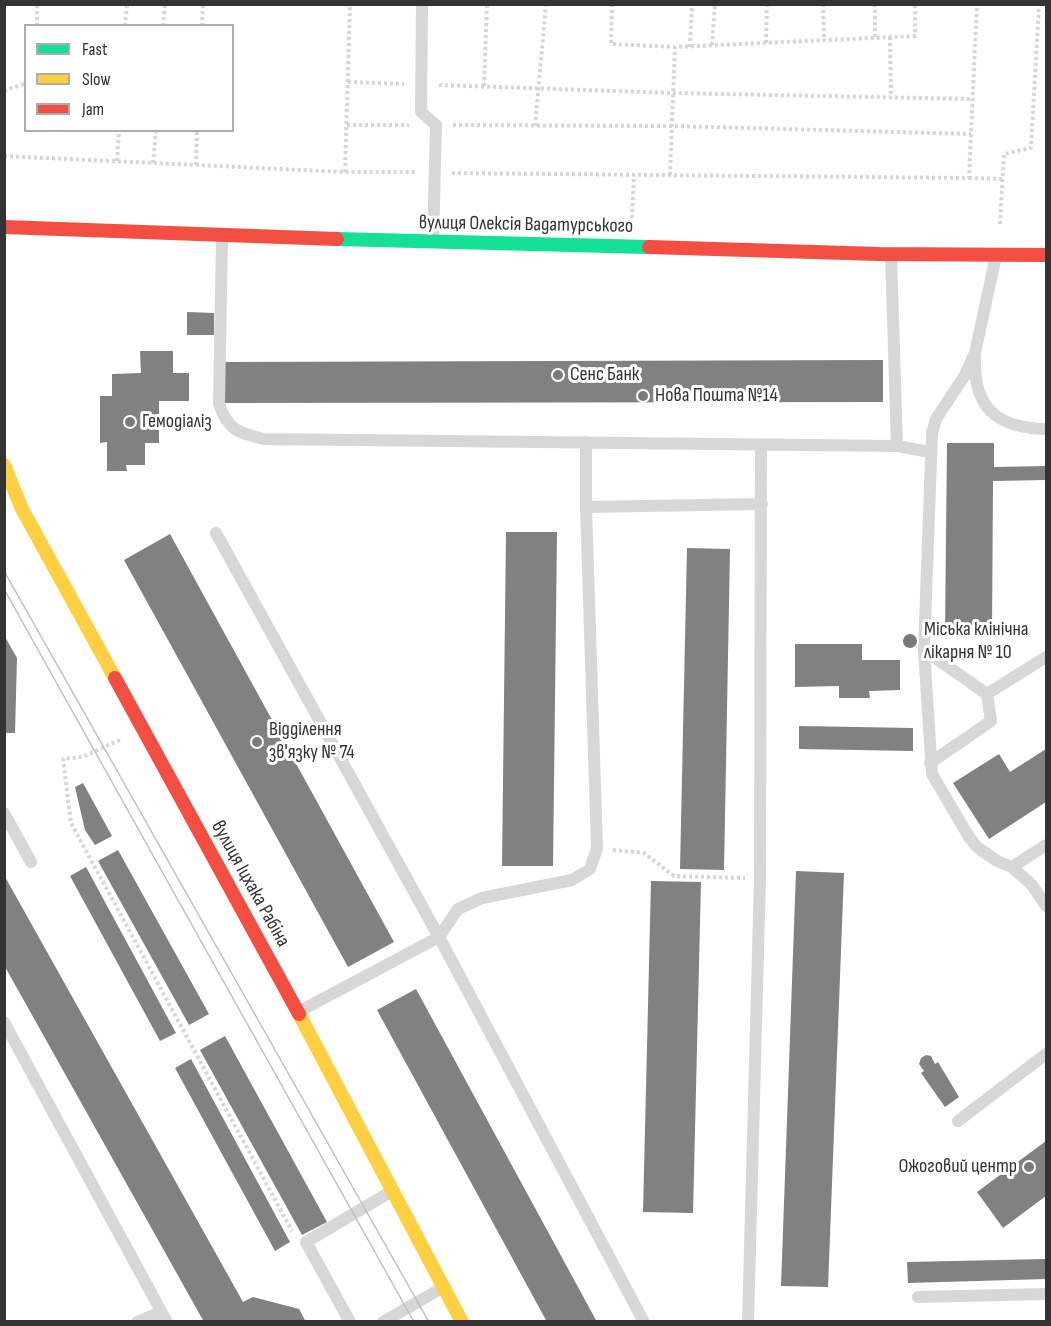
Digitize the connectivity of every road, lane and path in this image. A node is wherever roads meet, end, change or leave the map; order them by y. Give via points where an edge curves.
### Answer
1 (38, 4) edge
2 (127, 4) edge
3 (165, 4) edge
4 (203, 4) edge
5 (350, 4) edge
6 (422, 4) edge
7 (487, 4) edge
8 (546, 4) edge
9 (612, 4) edge
10 (692, 4) edge
11 (715, 4) edge
12 (767, 4) edge
13 (823, 4) edge
14 (874, 4) edge
15 (915, 4) edge
16 (977, 4) edge
17 (1038, 4) edge
18 (37, 24) edge
19 (125, 24) edge
20 (163, 24) edge
21 (202, 24) edge
22 (890, 37) junction
23 (875, 38) junction
24 (824, 40) junction
25 (766, 43) junction
26 (712, 45) junction
27 (690, 46) junction
28 (675, 47) junction
29 (348, 82) junction
30 (24, 83) edge
31 (422, 84) junction
32 (484, 86) junction
33 (539, 88) junction
34 (4, 91) edge
35 (673, 93) junction
36 (891, 97) junction
37 (973, 99) junction
38 (347, 125) junction
39 (436, 125) junction
40 (535, 126) junction
41 (672, 126) junction
42 (119, 132) edge
43 (156, 132) edge
44 (197, 132) edge
45 (971, 134) junction
46 (4, 156) edge
47 (117, 161) junction
48 (153, 163) junction
49 (196, 165) junction
50 (345, 172) junction
51 (435, 172) junction
52 (634, 175) junction
53 (670, 175) junction
54 (969, 178) junction
55 (1003, 179) junction
56 (632, 218) dead end
57 (1000, 225) dead end
58 (4, 227) edge
59 (222, 236) junction
60 (433, 242) junction
61 (891, 253) junction
62 (996, 255) junction
63 (1047, 255) edge
64 (975, 353) junction
65 (1047, 429) edge
66 (586, 442) junction
67 (761, 446) junction
68 (897, 446) junction
69 (930, 452) junction
70 (4, 465) edge
71 (762, 504) junction
72 (586, 507) junction
73 (216, 533) dead end
74 (924, 650) junction
75 (1047, 657) edge
76 (987, 694) junction
77 (143, 730) junction
78 (930, 763) junction
79 (4, 813) edge
80 (1047, 845) edge
81 (597, 848) junction
82 (32, 862) dead end
83 (1012, 867) junction
84 (760, 878) junction
85 (1047, 906) edge
86 (439, 937) junction
87 (298, 1012) junction
88 (4, 1022) edge
89 (1047, 1054) edge
90 (958, 1121) dead end
91 (392, 1191) junction
92 (306, 1242) junction
93 (443, 1287) junction
94 (1047, 1294) edge
95 (918, 1297) dead end
96 (164, 1317) edge
97 (136, 1322) edge
98 (350, 1322) edge
99 (383, 1322) edge
100 (462, 1322) edge
101 (644, 1322) edge
102 (748, 1322) edge

1 - 18 path
2 - 19 path
3 - 20 path
4 - 21 path
5 - 29 path
6 - 31 lane
7 - 32 path
8 - 33 path
9 - 28 path via 611,44
10 - 27 path
11 - 26 path
12 - 25 path
13 - 24 path
14 - 23 path
15 - 22 path via 915,36
16 - 37 path
17 - 55 path via 1031,148 1004,154
22 - 23 path
22 - 36 path
23 - 24 path
24 - 25 path
25 - 26 path
26 - 27 path
27 - 28 path
28 - 35 path
29 - 31 path
29 - 38 path
30 - 34 path
31 - 32 path
31 - 39 lane via 421,112
32 - 33 path
33 - 35 path
33 - 40 path
35 - 36 path
35 - 41 path
36 - 37 path
37 - 45 path
38 - 39 path
38 - 50 path
39 - 40 path
39 - 51 lane
40 - 41 path
41 - 45 path
41 - 53 path
42 - 47 path
43 - 48 path
44 - 49 path
45 - 54 path
46 - 47 path
47 - 48 path
48 - 49 path
49 - 50 path
50 - 51 path
51 - 52 path
51 - 60 lane
52 - 53 path
52 - 56 path
53 - 54 path
54 - 55 path
55 - 57 path
58 - 59 main road, вулиця Олексія Вадатурського
59 - 60 main road, вулиця Олексія Вадатурського
59 - 66 lane via 219,404 233,429 264,439
60 - 61 main road, вулиця Олексія Вадатурського
61 - 62 main road, вулиця Олексія Вадатурського
61 - 68 lane
62 - 63 main road, вулиця Олексія Вадатурського
62 - 64 lane
64 - 65 lane via 975,379 987,406 1009,424
64 - 69 lane via 936,419
66 - 67 lane
66 - 72 lane
67 - 68 lane
67 - 71 lane
68 - 69 lane
69 - 74 lane
70 - 77 main road, вулиця Іцхака Рабіна via 22,508
71 - 72 lane
71 - 84 lane
72 - 81 lane
73 - 86 lane
74 - 76 lane
74 - 78 lane
75 - 76 lane
76 - 78 lane via 991,721
77 - 87 main road, вулиця Іцхака Рабіна
77 - 92 path via 82,756 63,759 71,823 297,1239
78 - 83 lane via 936,783 969,837 987,855
79 - 82 lane
80 - 83 lane
81 - 84 path via 644,853 674,876
81 - 86 lane via 590,868 572,880 482,898 458,909
83 - 85 lane
84 - 102 lane
86 - 87 lane
86 - 101 lane
87 - 91 main road, вулиця Іцхака Рабіна
88 - 96 lane
89 - 90 lane
91 - 92 lane
91 - 93 main road, вулиця Іцхака Рабіна
92 - 98 lane
93 - 99 lane
93 - 100 main road, вулиця Іцхака Рабіна
94 - 95 lane
96 - 97 lane

